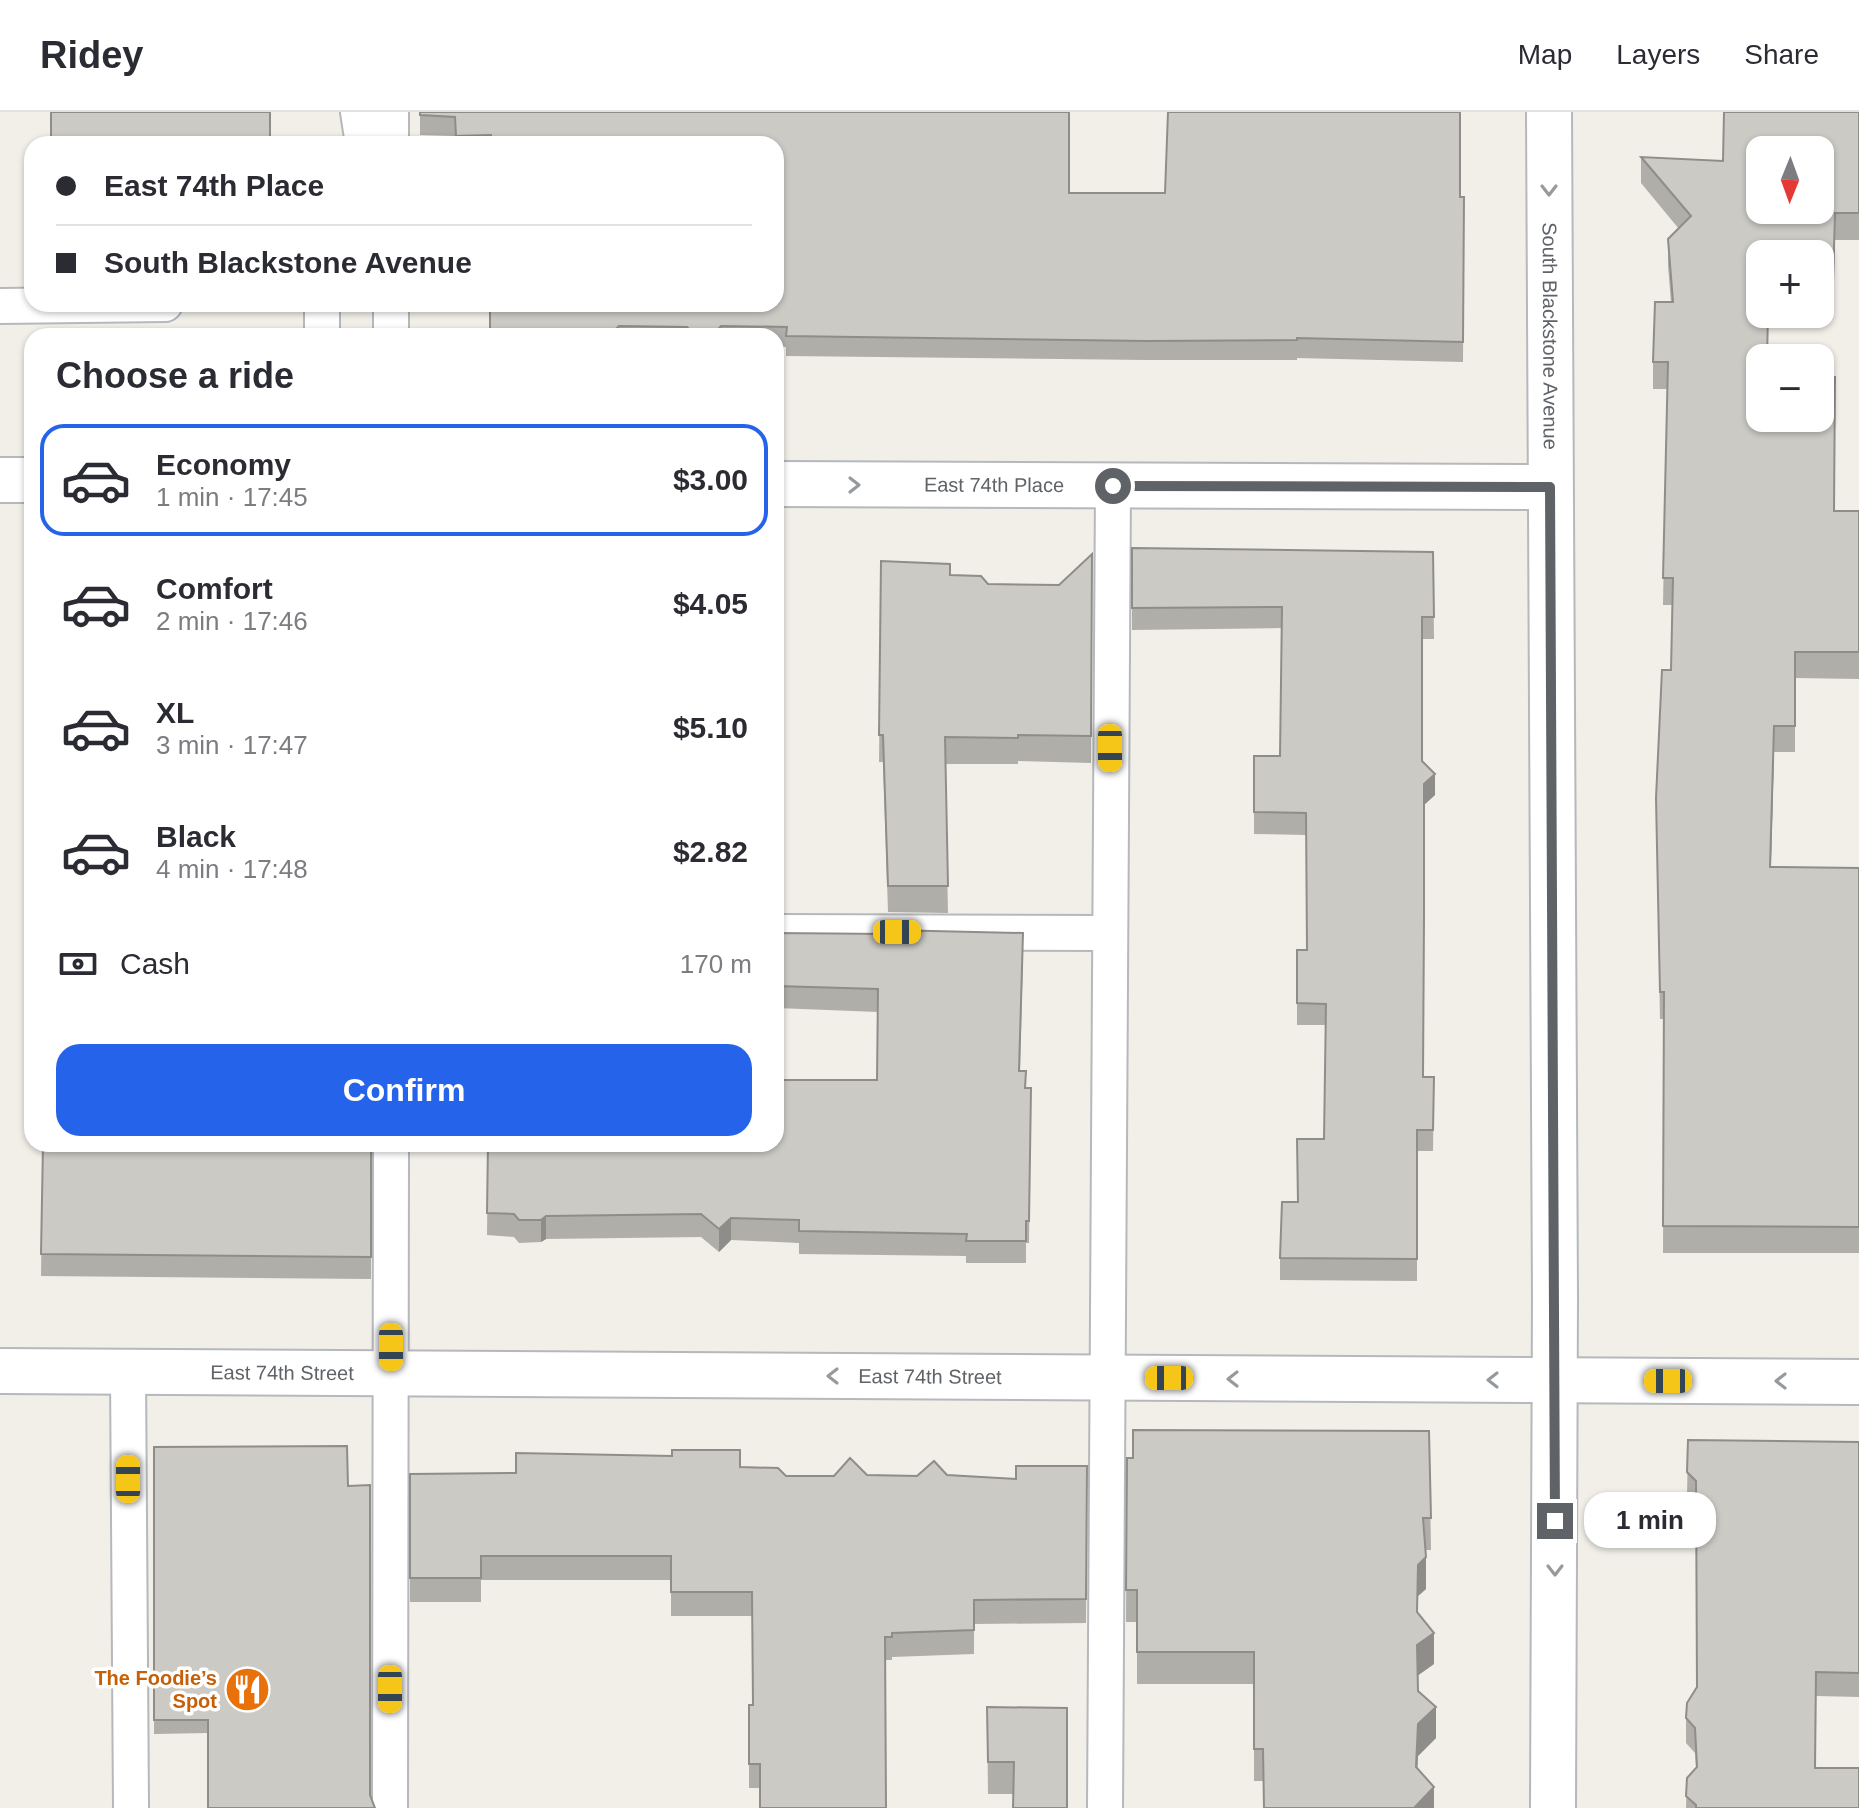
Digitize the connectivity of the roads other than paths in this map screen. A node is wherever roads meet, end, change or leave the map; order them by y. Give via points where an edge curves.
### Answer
1 (358, 112) edge
2 (391, 112) edge
3 (1549, 112) edge
4 (362, 136) edge
5 (391, 136) edge
6 (0, 306) edge
7 (24, 306) edge
8 (0, 480) edge
9 (24, 480) edge
10 (784, 484) edge
11 (1113, 486) junction
12 (1550, 487) junction
13 (784, 932) edge
14 (1108, 933) junction
15 (391, 1152) edge
16 (0, 1371) edge
17 (128, 1372) junction
18 (391, 1373) junction
19 (1107, 1378) junction
20 (1555, 1380) junction
21 (1859, 1382) edge
22 (131, 1808) edge
23 (390, 1808) edge
24 (1105, 1808) edge
25 (1553, 1808) edge

1 - 4 lane
2 - 5 lane
3 -> 12 street, South Blackstone Avenue
6 - 7 lane
8 - 9 street
10 -> 11 street, East 74th Place
11 - 12 street, East 74th Place
11 - 14 lane
12 - 20 street, South Blackstone Avenue
13 - 14 lane
14 - 19 lane
15 - 18 lane
16 - 17 street, East 74th Street
17 - 18 street, East 74th Street
17 - 22 lane
19 -> 18 street, East 74th Street
18 - 23 lane
20 -> 19 street, East 74th Street
19 - 24 lane
21 -> 20 street, East 74th Street
20 -> 25 street, South Blackstone Avenue

